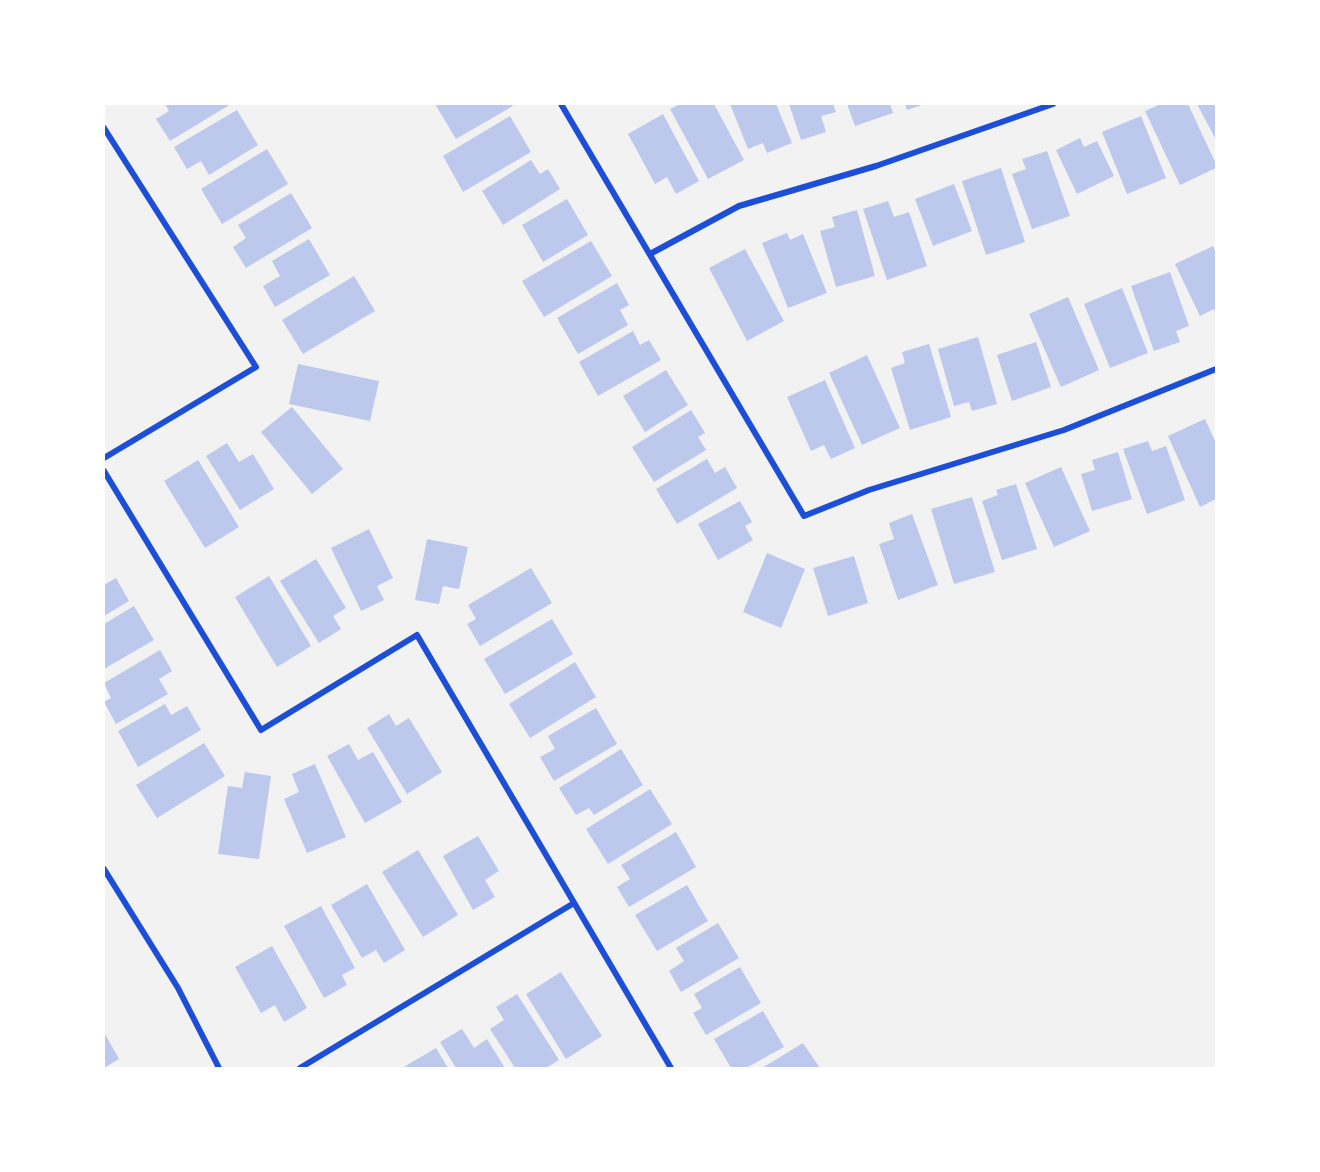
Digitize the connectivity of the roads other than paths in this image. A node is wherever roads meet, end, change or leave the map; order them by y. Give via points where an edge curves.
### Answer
1 (561, 104) edge
2 (1053, 104) edge
3 (104, 128) edge
4 (650, 254) junction
5 (1216, 369) edge
6 (104, 458) edge
7 (104, 471) edge
8 (104, 868) edge
9 (574, 903) junction
10 (219, 1068) edge
11 (300, 1068) edge
12 (671, 1068) edge

1 - 4 street
2 - 4 street via 876,166 739,206
3 - 6 street via 256,367
4 - 5 street via 804,516 869,490 1064,430
7 - 9 street via 261,730 417,635
8 - 10 street via 178,988
9 - 11 street
9 - 12 street

